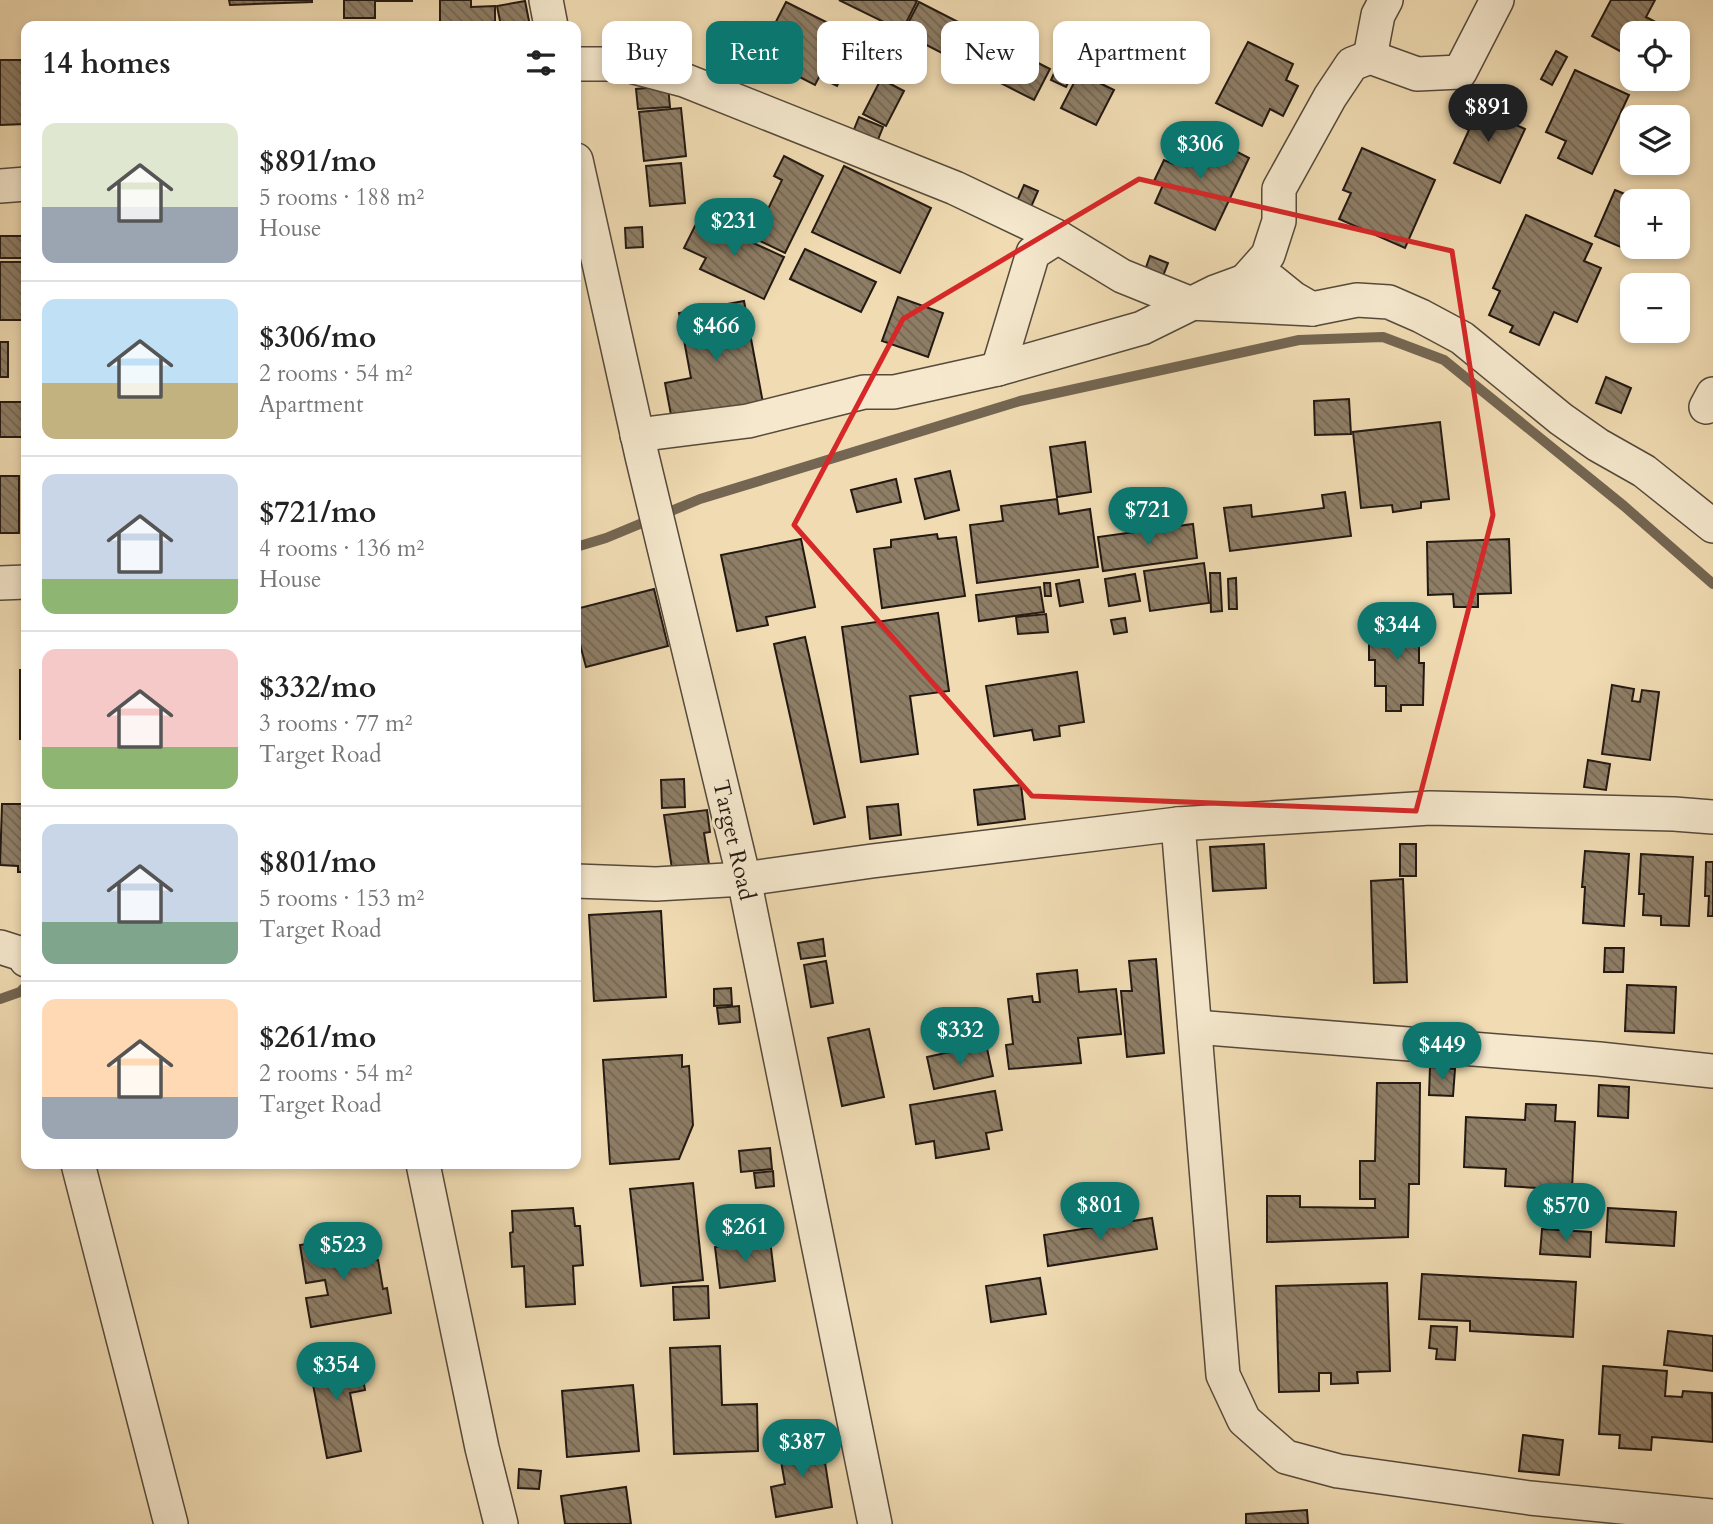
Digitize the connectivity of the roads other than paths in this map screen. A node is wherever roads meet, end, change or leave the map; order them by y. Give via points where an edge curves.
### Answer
1 (546, 0) edge
2 (1386, 0) edge
3 (1497, 0) edge
4 (550, 21) edge
5 (1370, 57) junction
6 (581, 64) edge
7 (581, 183) edge
8 (21, 184) edge
9 (0, 186) edge
10 (1058, 237) junction
11 (1245, 281) junction
12 (1189, 303) junction
13 (1312, 309) junction
14 (998, 369) junction
15 (639, 445) junction
16 (1713, 526) edge
17 (21, 582) edge
18 (0, 583) edge
19 (1713, 817) edge
20 (1178, 824) junction
21 (744, 879) junction
22 (581, 881) edge
23 (1195, 1027) junction
24 (1713, 1071) edge
25 (79, 1169) edge
26 (424, 1169) edge
27 (1713, 1516) edge
28 (171, 1524) edge
29 (501, 1524) edge
30 (875, 1524) edge

1 - 4 street
2 - 5 street via 1378,15
3 - 5 street via 1461,72 1417,74
5 - 11 street via 1352,64 1330,97 1279,189 1279,221 1268,255
6 - 10 street via 623,64 684,80 955,188
7 - 15 street, Target Road
8 - 9 street
10 - 12 street via 1122,276
10 - 14 street via 1033,253
11 - 12 street
11 - 13 street via 1272,281
12 - 13 street
12 - 14 street via 1142,328
13 - 16 street via 1357,300 1389,302 1422,316 1462,338 1561,419 1644,471
14 - 15 street via 894,392 864,392
15 - 21 street, Target Road
17 - 18 street
19 - 20 street via 1430,808
20 - 21 street
20 - 23 street
21 - 22 street via 656,884
21 - 30 street, Target Road
23 - 24 street
23 - 27 street via 1223,1375 1244,1420 1286,1457 1338,1471 1530,1498
25 - 28 street
26 - 29 street

